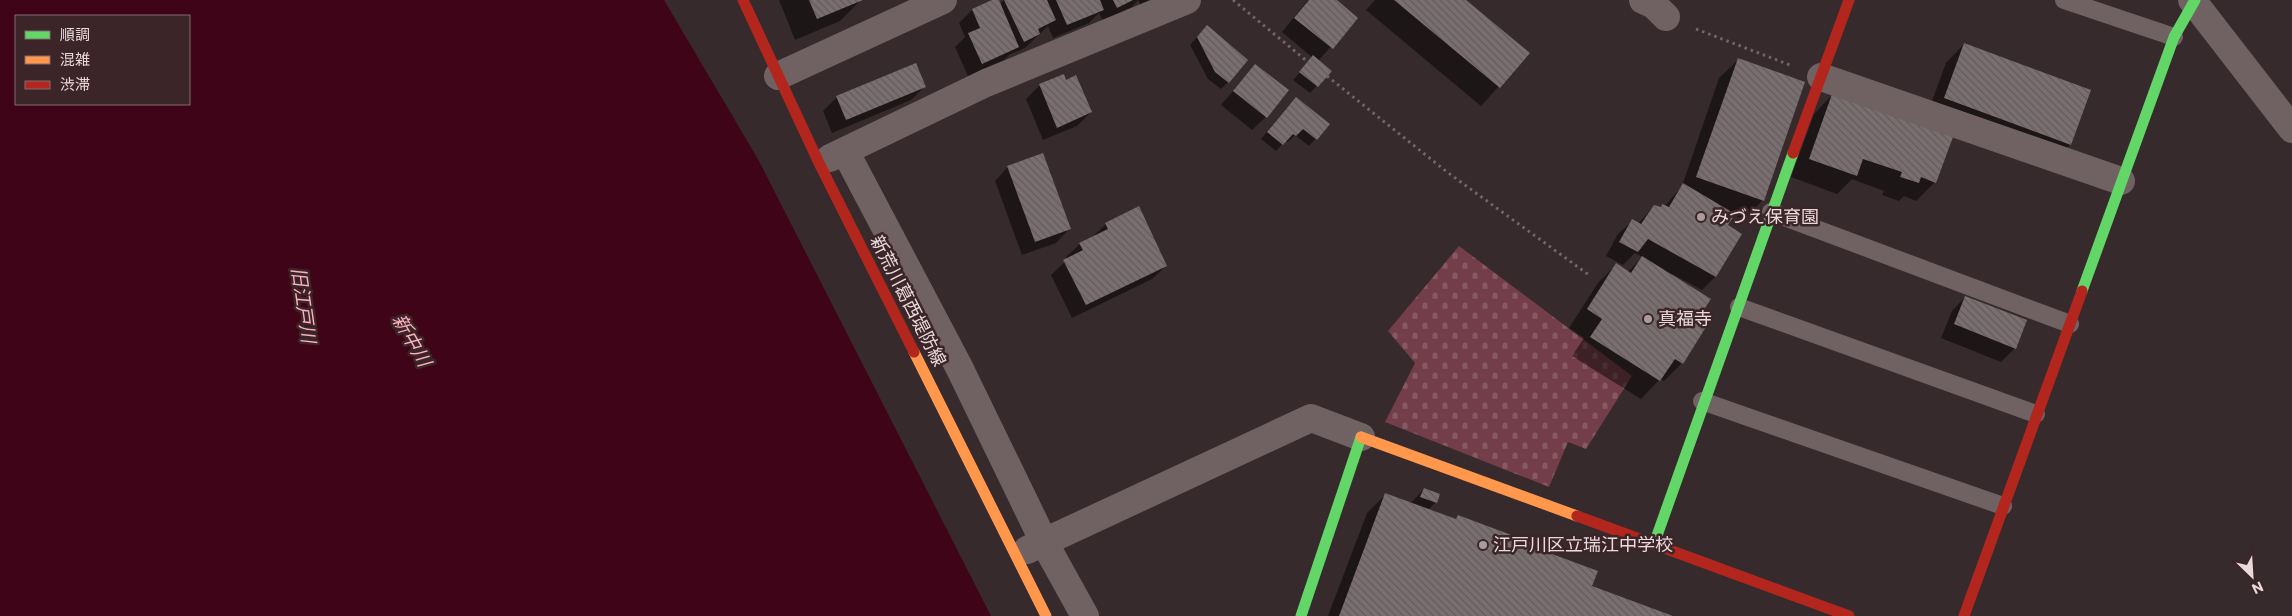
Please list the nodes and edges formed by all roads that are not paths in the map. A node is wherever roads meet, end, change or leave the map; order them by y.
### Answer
1 (742, 0) edge
2 (944, 0) edge
3 (1187, 0) edge
4 (1643, 0) edge
5 (1849, 0) edge
6 (2064, 0) edge
7 (2194, 1) edge
8 (1666, 17) road end
9 (2174, 37) junction
10 (778, 76) junction
11 (1821, 77) junction
12 (2292, 129) edge
13 (845, 151) junction
14 (819, 163) junction
15 (2121, 181) junction
16 (1771, 212) junction
17 (1739, 307) junction
18 (2070, 324) junction
19 (1702, 401) junction
20 (2036, 414) junction
21 (1361, 437) junction
22 (2003, 506) junction
23 (1044, 542) junction
24 (1654, 544) junction
25 (1016, 556) junction
26 (1046, 616) edge
27 (1085, 616) edge
28 (1301, 616) edge
29 (1849, 616) edge
30 (1964, 616) edge

1 - 10 street, 新荒川葛西堤防線
2 - 10 street
3 - 13 street
4 - 8 street
5 - 11 street
6 - 9 lane
7 - 9 street
7 - 12 street
9 - 15 street
10 - 14 street, 新荒川葛西堤防線
11 - 15 street
11 - 16 street
13 - 14 street
13 - 23 street
14 - 25 street, 新荒川葛西堤防線
15 - 18 street
16 - 17 street
16 - 18 lane
17 - 19 street
17 - 20 lane
18 - 20 street
19 - 22 lane
19 - 24 street
20 - 22 street
21 - 23 street
21 - 24 street
21 - 28 street
22 - 30 street
23 - 25 street
23 - 27 street
24 - 29 street
25 - 26 street, 新荒川葛西堤防線

